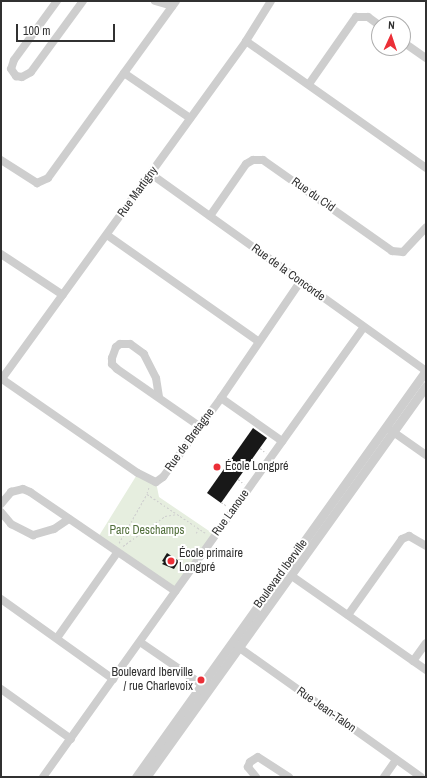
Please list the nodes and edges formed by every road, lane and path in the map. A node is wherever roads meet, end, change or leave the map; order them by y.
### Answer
1 (57, 1) edge
2 (83, 1) edge
3 (155, 1) edge
4 (271, 1) edge
5 (174, 3) edge
6 (371, 19) edge
7 (246, 41) junction
8 (411, 48) edge
9 (426, 58) edge
10 (124, 73) junction
11 (309, 84) junction
12 (190, 118) junction
13 (1, 160) edge
14 (426, 168) edge
15 (151, 174) junction
16 (210, 216) junction
17 (426, 227) edge
18 (107, 235) junction
19 (1, 254) edge
20 (300, 282) junction
21 (63, 295) junction
22 (363, 328) junction
23 (258, 342) junction
24 (426, 371) edge
25 (2, 380) edge
26 (426, 386) edge
27 (159, 397) junction
28 (220, 398) junction
29 (199, 426) junction
30 (390, 429) junction
31 (282, 441) junction
32 (426, 455) edge
33 (150, 481) junction
34 (147, 494) junction
35 (1, 504) edge
36 (1, 512) edge
37 (177, 514) junction
38 (69, 520) junction
39 (122, 529) dead end
40 (200, 529) junction
41 (196, 533) dead end
42 (124, 534) junction
43 (213, 538) junction
44 (118, 544) dead end
45 (426, 546) edge
46 (119, 550) junction
47 (287, 572) junction
48 (175, 591) junction
49 (1, 599) edge
50 (348, 615) junction
51 (57, 638) junction
52 (140, 642) junction
53 (426, 643) edge
54 (236, 645) junction
55 (413, 661) junction
56 (426, 670) edge
57 (113, 679) junction
58 (205, 687) junction
59 (1, 689) edge
60 (71, 739) junction
61 (396, 760) junction
62 (43, 777) edge
63 (136, 777) edge
64 (146, 777) edge
65 (256, 777) edge
66 (289, 777) edge
67 (384, 777) edge
68 (421, 777) edge

1 - 2 street
3 - 5 street
4 - 7 street, Rue Martigny
5 - 10 street
6 - 11 street
7 - 11 street
7 - 12 street, Rue Martigny
8 - 9 street
10 - 12 street
10 - 13 street
11 - 14 street
12 - 15 street, Rue Martigny
15 - 16 street, Rue de la Concorde
15 - 18 street, Rue Martigny
16 - 17 street, Rue du Cid
16 - 20 street, Rue de la Concorde
18 - 21 street, Rue Martigny
18 - 23 street
19 - 21 street
20 - 22 street, Rue de la Concorde
20 - 23 street, Rue de Bretagne
21 - 25 street, Rue Martigny
22 - 24 street, Rue de la Concorde
22 - 31 street, Rue Lanoue
23 - 28 street, Rue de Bretagne
24 - 30 street, Boulevard Iberville
25 - 33 street
26 - 30 street, Boulevard Iberville
27 - 27 street
27 - 29 street
28 - 29 street, Rue de Bretagne
28 - 31 street
29 - 33 street, Rue de Bretagne
30 - 32 street
30 - 47 street, Boulevard Iberville
31 - 43 street, Rue Lanoue
33 - 34 path
34 - 37 path
34 - 42 path
35 - 38 street
36 - 38 street
37 - 40 path
37 - 46 path
38 - 46 street
39 - 42 path
40 - 41 path
40 - 43 path
42 - 44 path
43 - 48 street, Rue Lanoue
45 - 50 street
46 - 48 street
46 - 51 street
47 - 50 street
47 - 54 street, Boulevard Iberville
48 - 52 street, Rue Lanoue
49 - 51 street
50 - 55 street
51 - 57 street
52 - 57 street, Rue Lanoue
52 - 58 street
53 - 55 street
54 - 58 street, Boulevard Iberville
54 - 61 street, Rue Jean-Talon
55 - 56 street
57 - 60 street, Rue Lanoue
58 - 63 street, Boulevard Iberville
58 - 64 street, Boulevard Iberville
59 - 60 street
60 - 62 street, Rue Lanoue
61 - 67 street
61 - 68 street, Rue Jean-Talon
65 - 66 street

